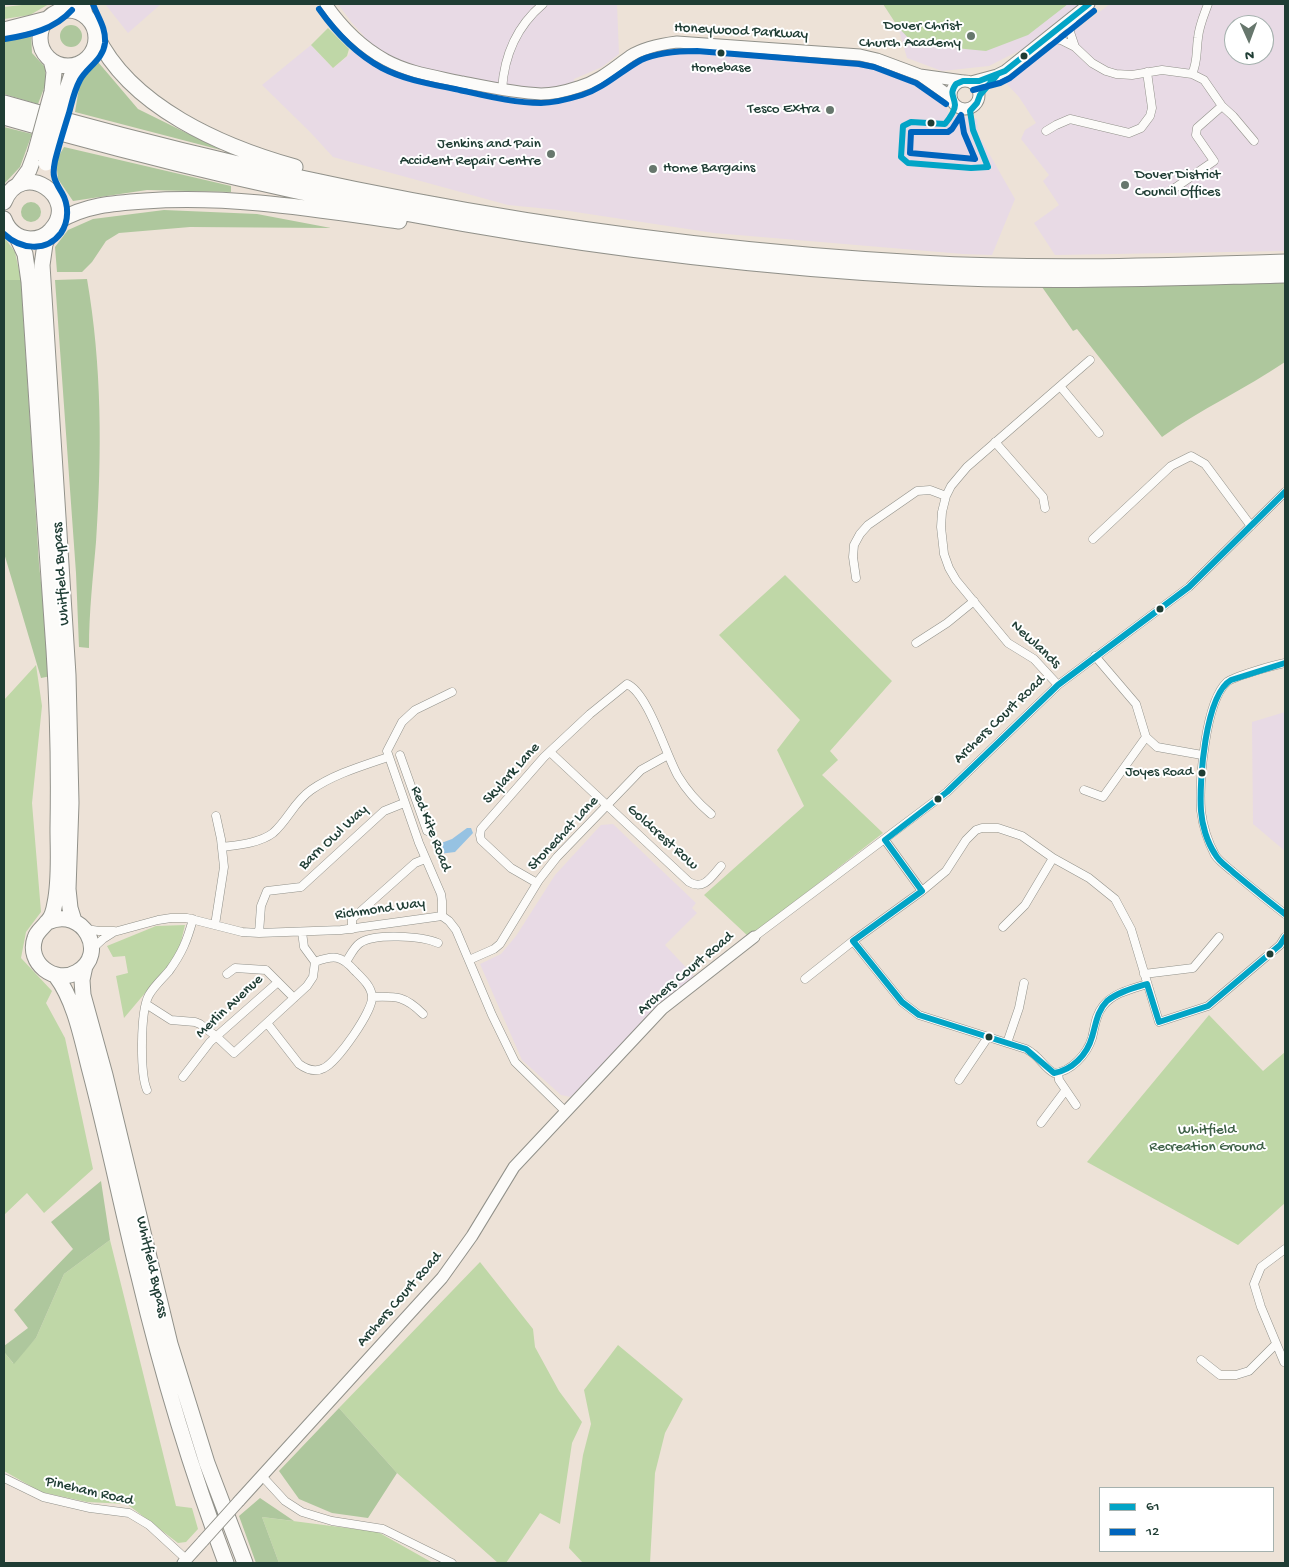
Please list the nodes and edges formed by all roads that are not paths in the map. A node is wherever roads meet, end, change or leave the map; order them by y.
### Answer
1 (326, 4) edge
2 (543, 4) edge
3 (1089, 4) edge
4 (1208, 4) edge
5 (63, 7) edge
6 (86, 10) edge
7 (1073, 17) junction
8 (47, 19) junction
9 (4, 30) edge
10 (96, 35) junction
11 (1046, 38) junction
12 (1075, 47) junction
13 (51, 60) junction
14 (80, 63) junction
15 (1147, 72) junction
16 (1192, 74) junction
17 (920, 75) junction
18 (997, 75) junction
19 (967, 81) junction
20 (502, 90) junction
21 (58, 93) junction
22 (980, 95) junction
23 (951, 97) junction
24 (4, 103) edge
25 (1222, 106) junction
26 (4, 117) edge
27 (1046, 130) dead end
28 (1254, 141) dead end
29 (40, 158) junction
30 (18, 185) junction
31 (48, 188) junction
32 (1169, 192) dead end
33 (4, 202) edge
34 (424, 202) junction
35 (4, 219) edge
36 (54, 226) junction
37 (512, 232) junction
38 (16, 234) junction
39 (1285, 262) edge
40 (1285, 275) edge
41 (1090, 360) dead end
42 (1060, 386) junction
43 (1099, 433) dead end
44 (996, 442) junction
45 (1285, 492) edge
46 (946, 496) junction
47 (1045, 508) dead end
48 (1251, 526) junction
49 (1093, 539) dead end
50 (856, 578) dead end
51 (974, 601) junction
52 (916, 643) dead end
53 (1095, 656) junction
54 (1285, 663) edge
55 (1058, 686) junction
56 (452, 692) dead end
57 (1146, 736) junction
58 (550, 752) junction
59 (388, 754) junction
60 (1202, 754) junction
61 (400, 755) dead end
62 (668, 755) junction
63 (406, 773) junction
64 (395, 777) junction
65 (1084, 790) dead end
66 (404, 802) junction
67 (607, 807) junction
68 (711, 814) dead end
69 (216, 816) dead end
70 (423, 819) junction
71 (411, 823) junction
72 (427, 831) dead end
73 (885, 840) junction
74 (222, 847) junction
75 (1053, 858) junction
76 (425, 859) junction
77 (721, 866) dead end
78 (537, 883) junction
79 (922, 891) junction
80 (1285, 914) edge
81 (442, 916) junction
82 (193, 919) junction
83 (48, 922) junction
84 (79, 924) junction
85 (215, 925) junction
86 (1003, 927) dead end
87 (352, 929) junction
88 (120, 930) junction
89 (302, 932) junction
90 (259, 933) junction
91 (754, 937) joint
92 (1219, 937) dead end
93 (1285, 937) edge
94 (853, 941) junction
95 (438, 943) dead end
96 (92, 950) junction
97 (469, 960) junction
98 (315, 962) junction
99 (346, 962) junction
100 (85, 966) junction
101 (228, 974) dead end
102 (1144, 974) junction
103 (56, 976) junction
104 (805, 979) dead end
105 (278, 982) junction
106 (1024, 983) dead end
107 (1147, 984) junction
108 (372, 997) junction
109 (294, 998) junction
110 (146, 1004) junction
111 (424, 1014) dead end
112 (267, 1023) junction
113 (217, 1036) junction
114 (988, 1037) junction
115 (1007, 1043) junction
116 (1058, 1073) junction
117 (183, 1077) dead end
118 (959, 1080) dead end
119 (147, 1090) dead end
120 (1065, 1091) junction
121 (1076, 1105) dead end
122 (565, 1111) junction
123 (1040, 1123) dead end
124 (1285, 1249) edge
125 (1276, 1344) junction
126 (1201, 1360) dead end
127 (1284, 1362) dead end
128 (262, 1476) junction
129 (4, 1478) edge
130 (185, 1561) edge
131 (226, 1563) edge
132 (245, 1563) edge
133 (452, 1563) edge

1 - 20 street, Honeywood Parkway
2 - 20 street
3 - 7 street, Honeywood Parkway
4 - 16 street
5 - 6 highway
5 - 8 highway
6 - 10 highway
7 - 11 street, Honeywood Parkway
7 - 12 street
8 - 9 highway
8 - 13 highway
10 - 14 highway
10 - 34 highway
11 - 12 street
11 - 18 street, Honeywood Parkway
12 - 15 street
13 - 14 highway
13 - 21 highway
14 - 21 highway
15 - 16 street
15 - 27 street
16 - 25 street
17 - 19 street, Honeywood Parkway
17 - 20 street, Honeywood Parkway
17 - 23 street, Honeywood Parkway
18 - 19 street, Honeywood Parkway
18 - 22 street, Honeywood Parkway
19 - 22 street
19 - 23 street
21 - 29 highway, bridge
22 - 23 street
24 - 34 highway
25 - 28 street
25 - 32 street
26 - 37 highway
29 - 30 highway
29 - 31 highway
30 - 31 highway
30 - 33 highway
31 - 36 highway
34 - 39 highway
35 - 38 highway, Whitfield Bypass
36 - 37 highway
36 - 38 highway
36 - 84 highway, Whitfield Bypass
37 - 40 highway
38 - 83 highway, Whitfield Bypass
41 - 42 street, Newlands
42 - 43 street
42 - 44 street, Newlands
44 - 46 street, Newlands
44 - 47 street
45 - 48 street, Archers Court Road
46 - 50 street
46 - 51 street, Newlands
48 - 49 street
48 - 53 street, Archers Court Road
51 - 52 street
51 - 55 street, Newlands
53 - 55 street, Archers Court Road
53 - 57 street
54 - 60 street
55 - 73 street, Archers Court Road
56 - 59 street
57 - 60 street
57 - 65 street
58 - 62 street, Skylark Lane
58 - 67 street
58 - 78 street, Skylark Lane
59 - 64 street, Red Kite Road
59 - 74 street
60 - 80 street
61 - 63 street
62 - 67 street, Stonechat Lane
62 - 68 street
63 - 64 street
63 - 70 street
64 - 66 street, Red Kite Road
66 - 71 street, Red Kite Road
66 - 90 street, Barn Owl Way
67 - 77 street, Goldcrest Row
67 - 78 street, Stonechat Lane
69 - 74 street
70 - 71 street
70 - 72 street
71 - 76 street, Red Kite Road
73 - 79 street
73 - 91 street, Archers Court Road
74 - 85 street
75 - 79 street
75 - 86 street
75 - 102 street
76 - 81 street, Red Kite Road
76 - 87 street
78 - 97 street, Stonechat Lane
79 - 94 street
81 - 87 street, Richmond Way
81 - 97 street, Richmond Way
82 - 85 street, Richmond Way
82 - 88 street, Richmond Way
82 - 110 street
83 - 84 highway
83 - 103 highway
84 - 88 street, Richmond Way
84 - 96 highway
85 - 90 street, Richmond Way
87 - 89 street, Richmond Way
88 - 96 street, Richmond Way
89 - 90 street, Richmond Way
89 - 98 street
91 - 122 street, Archers Court Road
92 - 102 street
93 - 107 street
94 - 104 street
94 - 114 street
95 - 99 street
96 - 100 highway
97 - 122 street, Richmond Way
98 - 99 street
98 - 109 street
99 - 108 street
100 - 103 highway
100 - 132 highway, Whitfield Bypass
101 - 105 street, Merlin Avenue
102 - 107 street
103 - 131 highway, Whitfield Bypass
105 - 109 street, Merlin Avenue
105 - 113 street, Merlin Avenue
106 - 115 street
107 - 116 street
108 - 111 street
108 - 112 street
109 - 112 street
110 - 113 street
110 - 119 street
112 - 113 street
113 - 117 street, Merlin Avenue
114 - 115 street
114 - 118 street
115 - 116 street
116 - 120 street
120 - 121 street
120 - 123 street
122 - 128 street, Archers Court Road
124 - 125 street
125 - 126 street
125 - 127 street
128 - 130 street, Archers Court Road, bridge
128 - 133 street
129 - 130 street, Pineham Road

